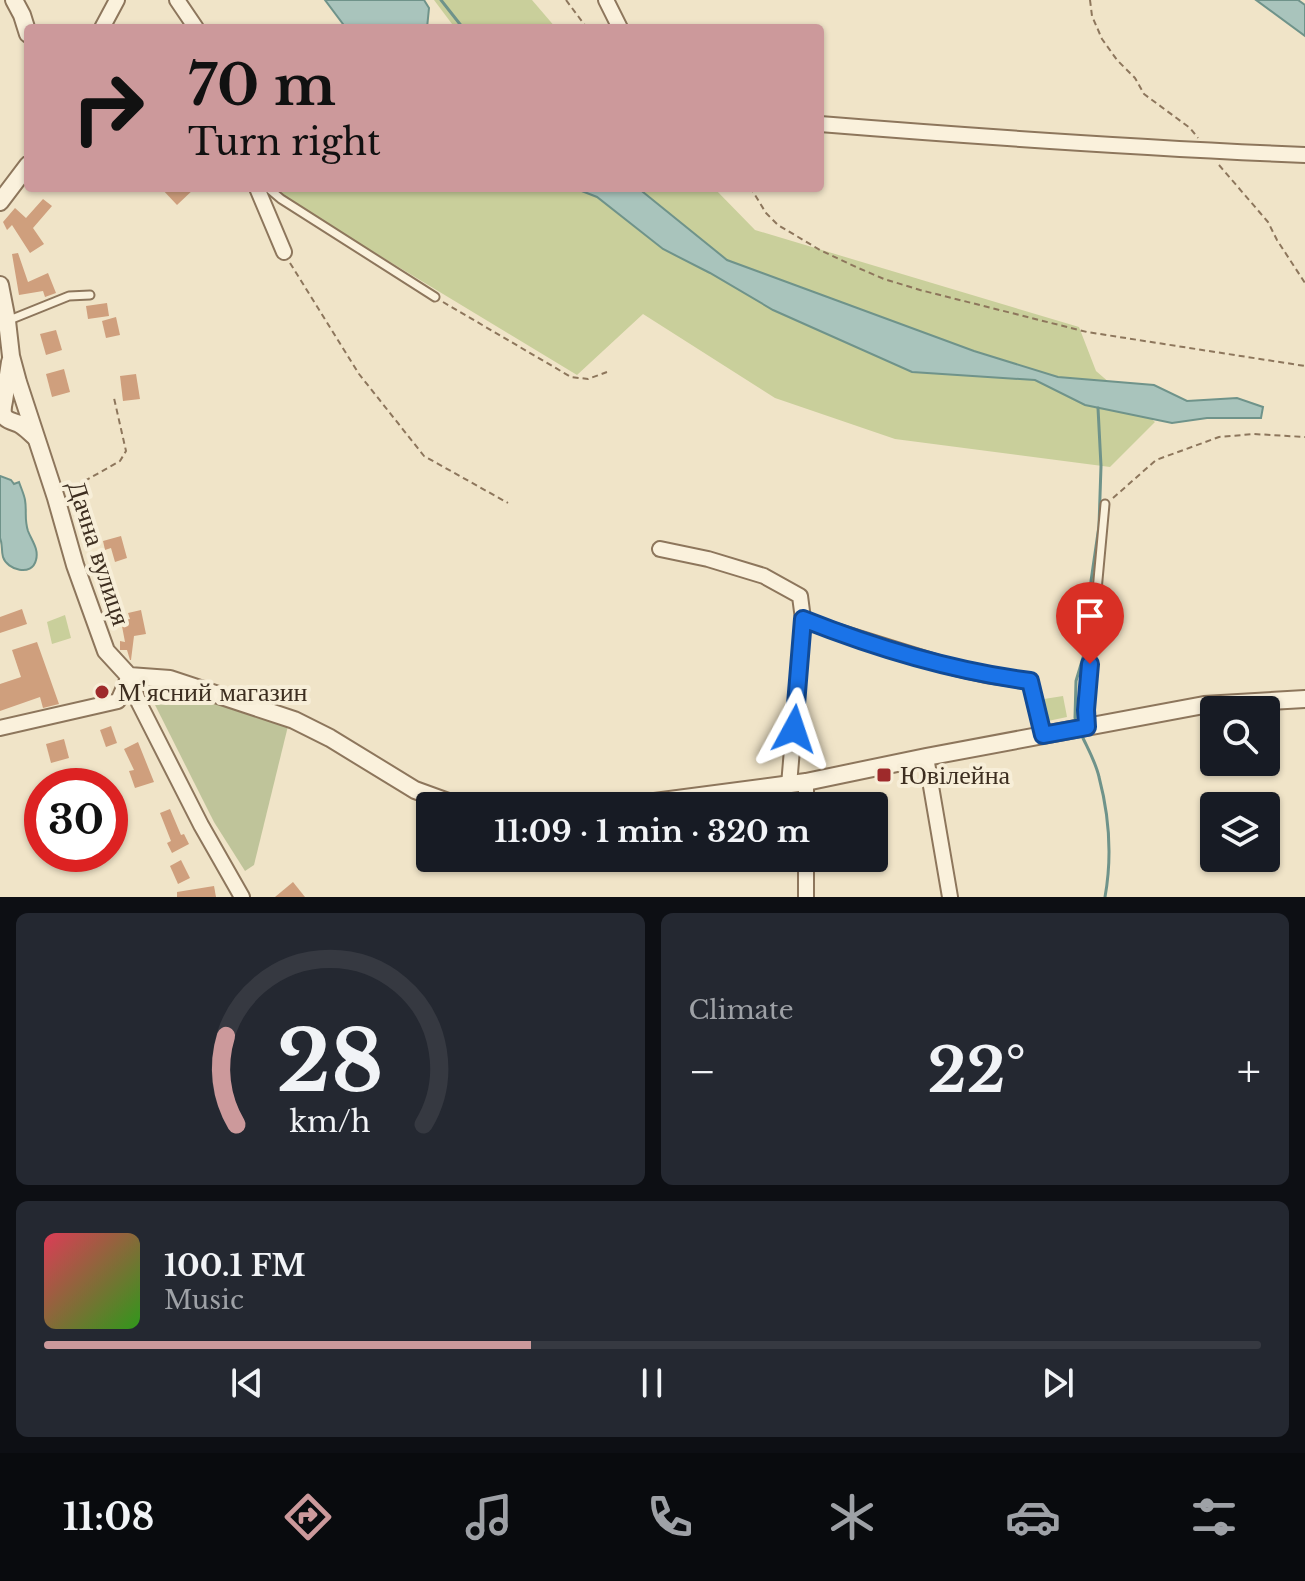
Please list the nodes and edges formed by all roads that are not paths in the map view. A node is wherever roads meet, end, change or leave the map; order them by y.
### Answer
1 (14, 0) edge
2 (117, 0) edge
3 (177, 0) edge
4 (606, 0) edge
5 (25, 24) edge
6 (104, 24) edge
7 (193, 24) edge
8 (618, 24) edge
9 (824, 124) edge
10 (1305, 155) edge
11 (24, 170) edge
12 (259, 192) edge
13 (273, 192) edge
14 (0, 202) edge
15 (284, 252) road end
16 (0, 285) edge
17 (90, 295) dead end
18 (435, 297) road end
19 (7, 321) junction
20 (11, 356) junction
21 (1, 407) edge
22 (16, 417) edge
23 (1105, 504) road end
24 (660, 549) dead end
25 (803, 619) junction
26 (129, 676) junction
27 (1305, 699) edge
28 (1087, 727) junction
29 (0, 728) edge
30 (1043, 735) junction
31 (926, 757) junction
32 (798, 784) junction
33 (420, 792) edge
34 (735, 792) edge
35 (801, 792) edge
36 (806, 872) edge
37 (242, 897) edge
38 (806, 897) edge
39 (950, 897) edge

1 - 5 street
2 - 6 street
3 - 7 street
4 - 8 street
9 - 10 street
11 - 14 street
12 - 15 street
13 - 18 lane
16 - 19 street
17 - 19 lane
19 - 20 street
20 - 21 street
20 - 22 street
21 - 22 street
21 - 22 street
22 - 26 street, Дачна вулиця
23 - 28 lane
24 - 25 street
25 - 30 street
25 - 32 street
26 - 29 street
26 - 33 street
26 - 37 street
27 - 28 street
28 - 30 street
30 - 31 street
31 - 32 street
31 - 39 street
32 - 34 street
32 - 35 street
36 - 38 street

